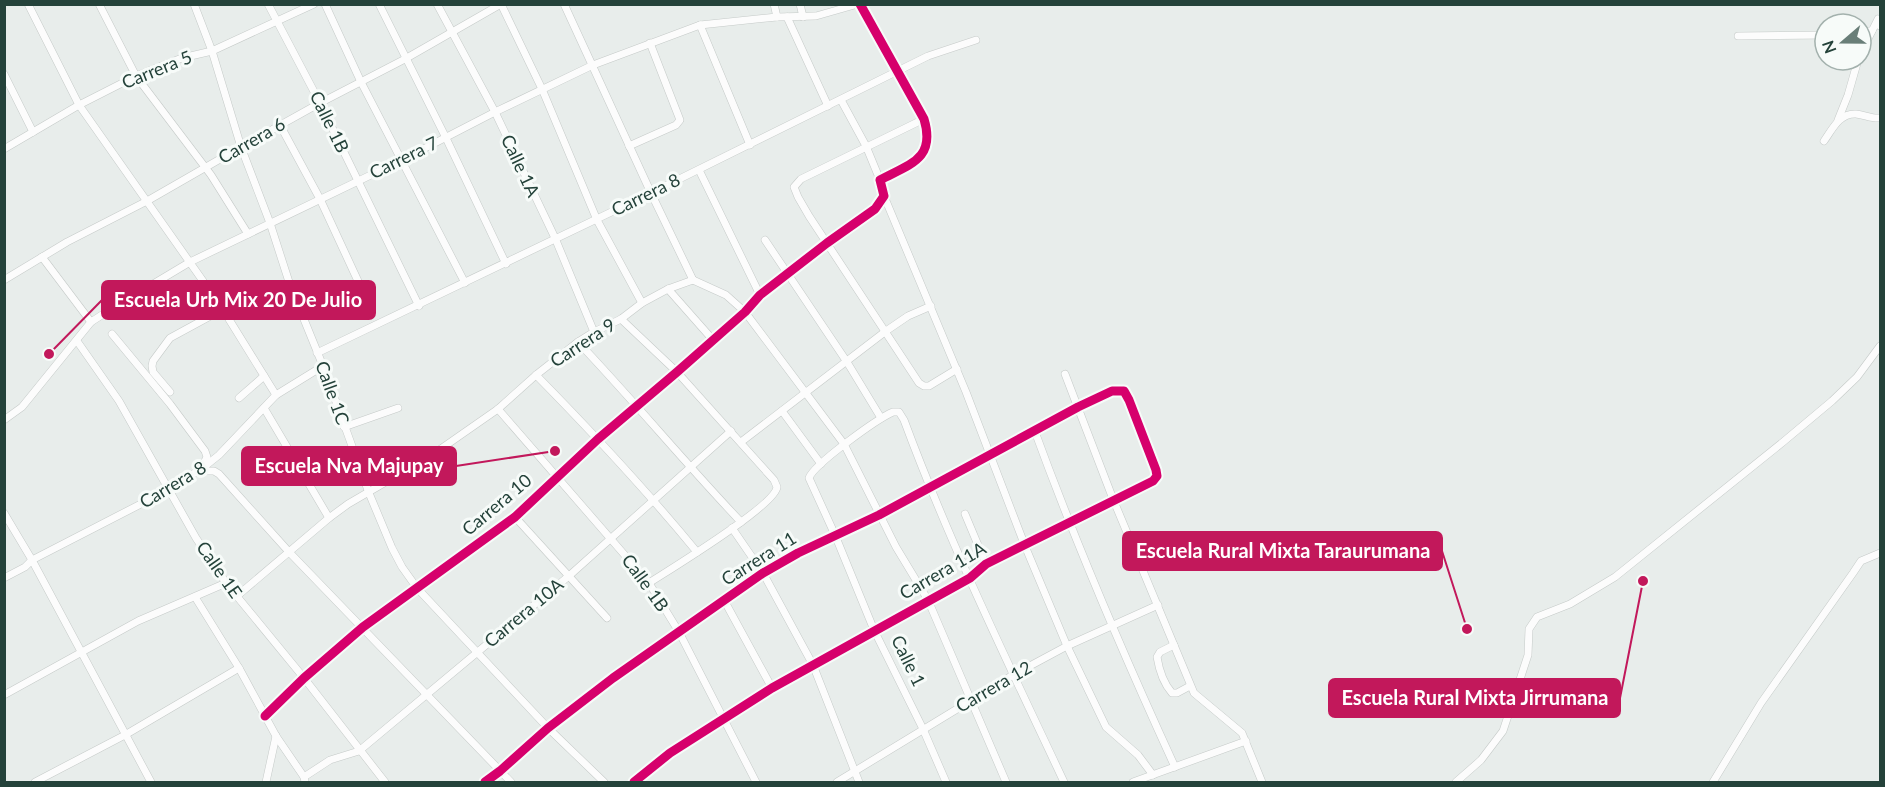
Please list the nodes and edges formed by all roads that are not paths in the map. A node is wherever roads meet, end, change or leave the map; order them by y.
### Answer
1 (28, 4) edge
2 (99, 4) edge
3 (194, 4) edge
4 (268, 4) edge
5 (315, 4) edge
6 (325, 4) edge
7 (379, 4) edge
8 (437, 4) edge
9 (501, 4) edge
10 (564, 4) edge
11 (774, 4) edge
12 (800, 4) edge
13 (859, 4) edge
14 (777, 17) junction
15 (787, 17) junction
16 (804, 17) junction
17 (277, 23) junction
18 (700, 25) junction
19 (1881, 26) edge
20 (1873, 29) edge
21 (451, 32) junction
22 (1813, 34) edge
23 (1738, 36) dead end
24 (976, 40) dead end
25 (650, 43) junction
26 (212, 51) junction
27 (405, 59) junction
28 (593, 65) junction
29 (899, 72) junction
30 (1855, 72) edge
31 (4, 74) edge
32 (136, 76) junction
33 (361, 82) junction
34 (542, 89) junction
35 (841, 99) junction
36 (320, 103) junction
37 (79, 105) junction
38 (828, 106) junction
39 (495, 112) junction
40 (1881, 118) edge
41 (924, 119) junction
42 (1838, 120) junction
43 (280, 124) junction
44 (33, 132) junction
45 (446, 138) junction
46 (1824, 141) dead end
47 (750, 145) junction
48 (629, 146) junction
49 (866, 146) junction
50 (241, 147) junction
51 (4, 149) edge
52 (402, 160) junction
53 (206, 168) junction
54 (699, 170) junction
55 (880, 180) junction
56 (357, 181) junction
57 (651, 194) junction
58 (884, 196) junction
59 (320, 200) junction
60 (147, 201) junction
61 (597, 220) junction
62 (270, 223) junction
63 (248, 234) junction
64 (555, 238) junction
65 (765, 240) dead end
66 (827, 243) junction
67 (42, 257) junction
68 (190, 262) junction
69 (506, 264) junction
70 (786, 274) junction
71 (4, 280) edge
72 (693, 280) junction
73 (465, 283) junction
74 (260, 289) dead end
75 (668, 289) junction
76 (364, 294) dead end
77 (760, 295) junction
78 (642, 303) junction
79 (419, 306) junction
80 (931, 306) junction
81 (222, 308) junction
82 (745, 312) junction
83 (621, 319) junction
84 (94, 320) junction
85 (886, 331) junction
86 (594, 332) junction
87 (112, 334) dead end
88 (713, 340) junction
89 (77, 341) junction
90 (578, 342) junction
91 (1881, 346) edge
92 (317, 353) junction
93 (847, 362) junction
94 (323, 366) junction
95 (957, 369) junction
96 (677, 372) junction
97 (1065, 374) dead end
98 (536, 375) junction
99 (264, 376) junction
100 (170, 392) dead end
101 (806, 393) junction
102 (276, 395) junction
103 (239, 398) dead end
104 (637, 405) junction
105 (1078, 407) junction
106 (264, 408) junction
107 (398, 408) dead end
108 (498, 409) junction
109 (782, 411) junction
110 (881, 418) junction
111 (4, 420) edge
112 (344, 427) junction
113 (1034, 429) junction
114 (731, 431) junction
115 (598, 439) junction
116 (741, 442) junction
117 (844, 444) junction
118 (990, 455) junction
119 (821, 464) junction
120 (206, 466) junction
121 (690, 469) junction
122 (557, 476) junction
123 (930, 488) junction
124 (168, 490) junction
125 (369, 493) junction
126 (1113, 499) junction
127 (654, 501) junction
128 (4, 513) edge
129 (879, 514) junction
130 (965, 514) dead end
131 (515, 517) junction
132 (329, 518) junction
133 (741, 522) junction
134 (1068, 523) junction
135 (732, 528) junction
136 (835, 535) junction
137 (611, 538) junction
138 (1025, 546) junction
139 (697, 552) junction
140 (290, 553) junction
141 (1881, 553) edge
142 (32, 560) junction
143 (986, 564) junction
144 (763, 573) junction
145 (570, 575) junction
146 (4, 578) edge
147 (970, 578) junction
148 (226, 583) junction
149 (649, 583) junction
150 (417, 588) junction
151 (237, 596) junction
152 (195, 597) junction
153 (724, 600) junction
154 (928, 600) junction
155 (1158, 605) junction
156 (607, 618) dead end
157 (1112, 625) junction
158 (363, 627) junction
159 (874, 630) junction
160 (679, 632) junction
161 (1174, 645) junction
162 (1067, 646) junction
163 (478, 652) junction
164 (81, 653) junction
165 (813, 665) junction
166 (239, 668) junction
167 (1013, 675) junction
168 (304, 678) junction
169 (1190, 686) junction
170 (772, 687) junction
171 (4, 695) edge
172 (427, 696) junction
173 (969, 700) junction
174 (265, 716) junction
175 (724, 718) junction
176 (549, 728) junction
177 (923, 729) junction
178 (125, 735) junction
179 (276, 736) junction
180 (1246, 741) junction
181 (359, 751) junction
182 (1175, 767) junction
183 (500, 771) junction
184 (855, 772) junction
185 (1153, 775) junction
186 (305, 780) edge
187 (1461, 781) edge
188 (36, 783) edge
189 (151, 783) edge
190 (266, 783) edge
191 (385, 783) edge
192 (485, 783) edge
193 (511, 783) edge
194 (604, 783) edge
195 (634, 783) edge
196 (756, 783) edge
197 (837, 783) edge
198 (859, 783) edge
199 (945, 783) edge
200 (1006, 783) edge
201 (1064, 783) edge
202 (1133, 783) edge
203 (1262, 783) edge
204 (1713, 783) edge

1 - 37 street
2 - 32 street
3 - 26 street, Calle 1C
4 - 17 street, Calle 1B
5 - 17 street, Carrera 5
6 - 33 street
7 - 27 street
8 - 21 street, Calle 1A
9 - 21 street, Carrera 6
9 - 34 street
10 - 28 street
11 - 14 street
12 - 16 street
13 - 16 street, Carrera 7
13 - 29 street
14 - 15 street, Carrera 7
14 - 18 street, Carrera 7
15 - 16 street, Carrera 7
15 - 38 street
17 - 26 street, Carrera 5
17 - 36 street, Calle 1B
18 - 25 street, Carrera 7
18 - 47 street
19 - 20 street
21 - 27 street, Carrera 6
21 - 39 street, Calle 1A
22 - 23 street
24 - 29 street, Carrera 8
25 - 28 street, Carrera 7
25 - 48 street
26 - 32 street, Carrera 5
26 - 50 street, Calle 1C
27 - 33 street, Carrera 6
27 - 45 street
28 - 34 street, Carrera 7
28 - 48 street
29 - 35 street, Carrera 8
29 - 41 street
30 - 42 street
31 - 44 street
32 - 37 street, Carrera 5
32 - 53 street
33 - 36 street, Carrera 6
33 - 52 street
34 - 39 street, Carrera 7
34 - 61 street
35 - 38 street, Carrera 8
35 - 49 street
36 - 43 street, Carrera 6
36 - 56 street, Calle 1B
37 - 44 street, Carrera 5
37 - 60 street
38 - 47 street, Carrera 8
39 - 45 street, Carrera 7
39 - 64 street, Calle 1A
40 - 42 street
41 - 49 street
41 - 55 street
42 - 46 street
43 - 50 street, Carrera 6
43 - 59 street
44 - 51 street, Carrera 5
45 - 52 street, Carrera 7
45 - 69 street
47 - 54 street, Carrera 8
48 - 57 street
49 - 55 street
49 - 66 street
50 - 53 street, Carrera 6
50 - 62 street, Calle 1C
52 - 56 street, Carrera 7
52 - 73 street
53 - 60 street, Carrera 6
53 - 63 street
54 - 57 street, Carrera 8
54 - 77 street
55 - 58 street
56 - 59 street, Carrera 7
56 - 79 street, Calle 1B
57 - 61 street, Carrera 8
57 - 72 street
58 - 66 street, Carrera 10
58 - 80 street
59 - 62 street, Carrera 7
59 - 76 street
60 - 67 street, Carrera 6
60 - 68 street
61 - 64 street, Carrera 8
61 - 78 street
62 - 63 street, Carrera 7
62 - 92 street, Calle 1C
63 - 68 street, Carrera 7
64 - 69 street, Carrera 8
64 - 86 street, Calle 1A
65 - 70 street
66 - 70 street, Carrera 10
66 - 85 street
67 - 71 street, Carrera 6
67 - 84 street
68 - 81 street
68 - 84 street, Carrera 7
69 - 73 street, Carrera 8
70 - 77 street, Carrera 10
70 - 93 street
72 - 75 street, Carrera 9
72 - 82 street
73 - 79 street, Carrera 8
74 - 81 street
75 - 78 street, Carrera 9
75 - 88 street
77 - 82 street, Carrera 10
78 - 83 street, Carrera 9
79 - 92 street, Carrera 8
80 - 85 street
80 - 95 street
81 - 99 street
81 - 100 street
82 - 88 street, Carrera 10
82 - 101 street
83 - 86 street, Carrera 9
83 - 96 street
84 - 89 street, Carrera 7
85 - 93 street
85 - 95 street
86 - 90 street, Carrera 9
87 - 120 street
88 - 96 street, Carrera 10
89 - 111 street, Carrera 7
89 - 124 street, Calle 1E
90 - 98 street, Carrera 9
90 - 104 street
91 - 187 street
92 - 94 street, Calle 1C
93 - 101 street
93 - 110 street
94 - 102 street, Carrera 8
94 - 112 street, Calle 1C
95 - 118 street
96 - 104 street, Carrera 10
96 - 114 street
97 - 105 street
98 - 108 street, Carrera 9
98 - 115 street
99 - 102 street
99 - 103 street
101 - 109 street
101 - 117 street
102 - 106 street, Carrera 8
104 - 115 street, Carrera 10
104 - 121 street
105 - 113 street, Carrera 11
105 - 126 street
105 - 126 street, Carrera 11A
106 - 120 street, Carrera 8
106 - 132 street
107 - 112 street
108 - 122 street, Calle 1B
108 - 125 street, Carrera 9
109 - 116 street
109 - 119 street
110 - 117 street
110 - 123 street
112 - 125 street, Calle 1C
113 - 118 street, Carrera 11
113 - 134 street
114 - 116 street
114 - 121 street, Carrera 10A
115 - 122 street, Carrera 10
115 - 127 street
116 - 133 street
117 - 119 street
117 - 129 street
118 - 123 street, Carrera 11
118 - 138 street
119 - 136 street, Calle 1
120 - 124 street, Carrera 8
120 - 140 street
121 - 127 street, Carrera 10A
121 - 133 street
122 - 131 street, Carrera 10
122 - 137 street, Calle 1B
123 - 129 street, Carrera 11
123 - 147 street
124 - 142 street, Carrera 8
124 - 148 street, Calle 1E
125 - 132 street, Carrera 9
125 - 150 street, Calle 1C
126 - 134 street, Carrera 11A
126 - 155 street
127 - 137 street, Carrera 10A
127 - 139 street
128 - 142 street
129 - 136 street, Carrera 11
129 - 154 street
130 - 143 street
131 - 145 street
131 - 150 street, Carrera 10
132 - 140 street, Carrera 9
133 - 135 street
134 - 138 street, Carrera 11A
134 - 157 street
135 - 139 street
135 - 144 street
136 - 144 street, Carrera 11
136 - 159 street, Calle 1
137 - 145 street, Carrera 10A
137 - 149 street, Calle 1B
138 - 143 street, Carrera 11A
138 - 162 street
139 - 149 street
140 - 151 street, Carrera 9
140 - 158 street
141 - 204 street
142 - 146 street, Carrera 8
142 - 164 street
143 - 147 street, Carrera 11A
144 - 153 street, Carrera 11
144 - 165 street
145 - 156 street
145 - 163 street, Carrera 10A
147 - 154 street, Carrera 11A
147 - 167 street
148 - 151 street, Calle 1E
148 - 152 street
149 - 160 street, Calle 1B
150 - 158 street, Carrera 10
150 - 163 street, Calle 1C
151 - 168 street, Calle 1E
152 - 164 street
152 - 166 street
153 - 160 street, Carrera 11
153 - 170 street
154 - 159 street, Carrera 11A
154 - 173 street
155 - 157 street, Carrera 12
155 - 161 street
157 - 162 street, Carrera 12
157 - 182 street
158 - 168 street, Carrera 10
158 - 172 street
159 - 165 street, Carrera 11A
159 - 177 street, Calle 1
160 - 175 street, Calle 1B
160 - 176 street, Carrera 11
161 - 169 street
161 - 169 street
162 - 167 street, Carrera 12
162 - 185 street
163 - 172 street, Carrera 10A
163 - 176 street, Calle 1C
164 - 171 street
164 - 178 street
165 - 170 street, Carrera 11A
165 - 184 street
166 - 174 street
166 - 178 street
167 - 173 street, Carrera 12
167 - 201 street
168 - 174 street, Carrera 10
168 - 181 street, Calle 1E
169 - 180 street
170 - 175 street, Carrera 11A
172 - 181 street, Carrera 10A
172 - 183 street
173 - 177 street, Carrera 12
173 - 200 street
174 - 179 street
175 - 195 street, Carrera 11A
175 - 196 street, Calle 1B
176 - 183 street, Carrera 11
176 - 194 street, Calle 1C
177 - 184 street, Carrera 12
177 - 199 street, Calle 1
178 - 188 street
178 - 189 street
179 - 186 street
179 - 190 street
180 - 182 street
180 - 203 street
181 - 186 street, Carrera 10A
181 - 191 street, Calle 1E
182 - 185 street
183 - 192 street, Carrera 11
183 - 193 street
184 - 197 street, Carrera 12
184 - 198 street
185 - 202 street

